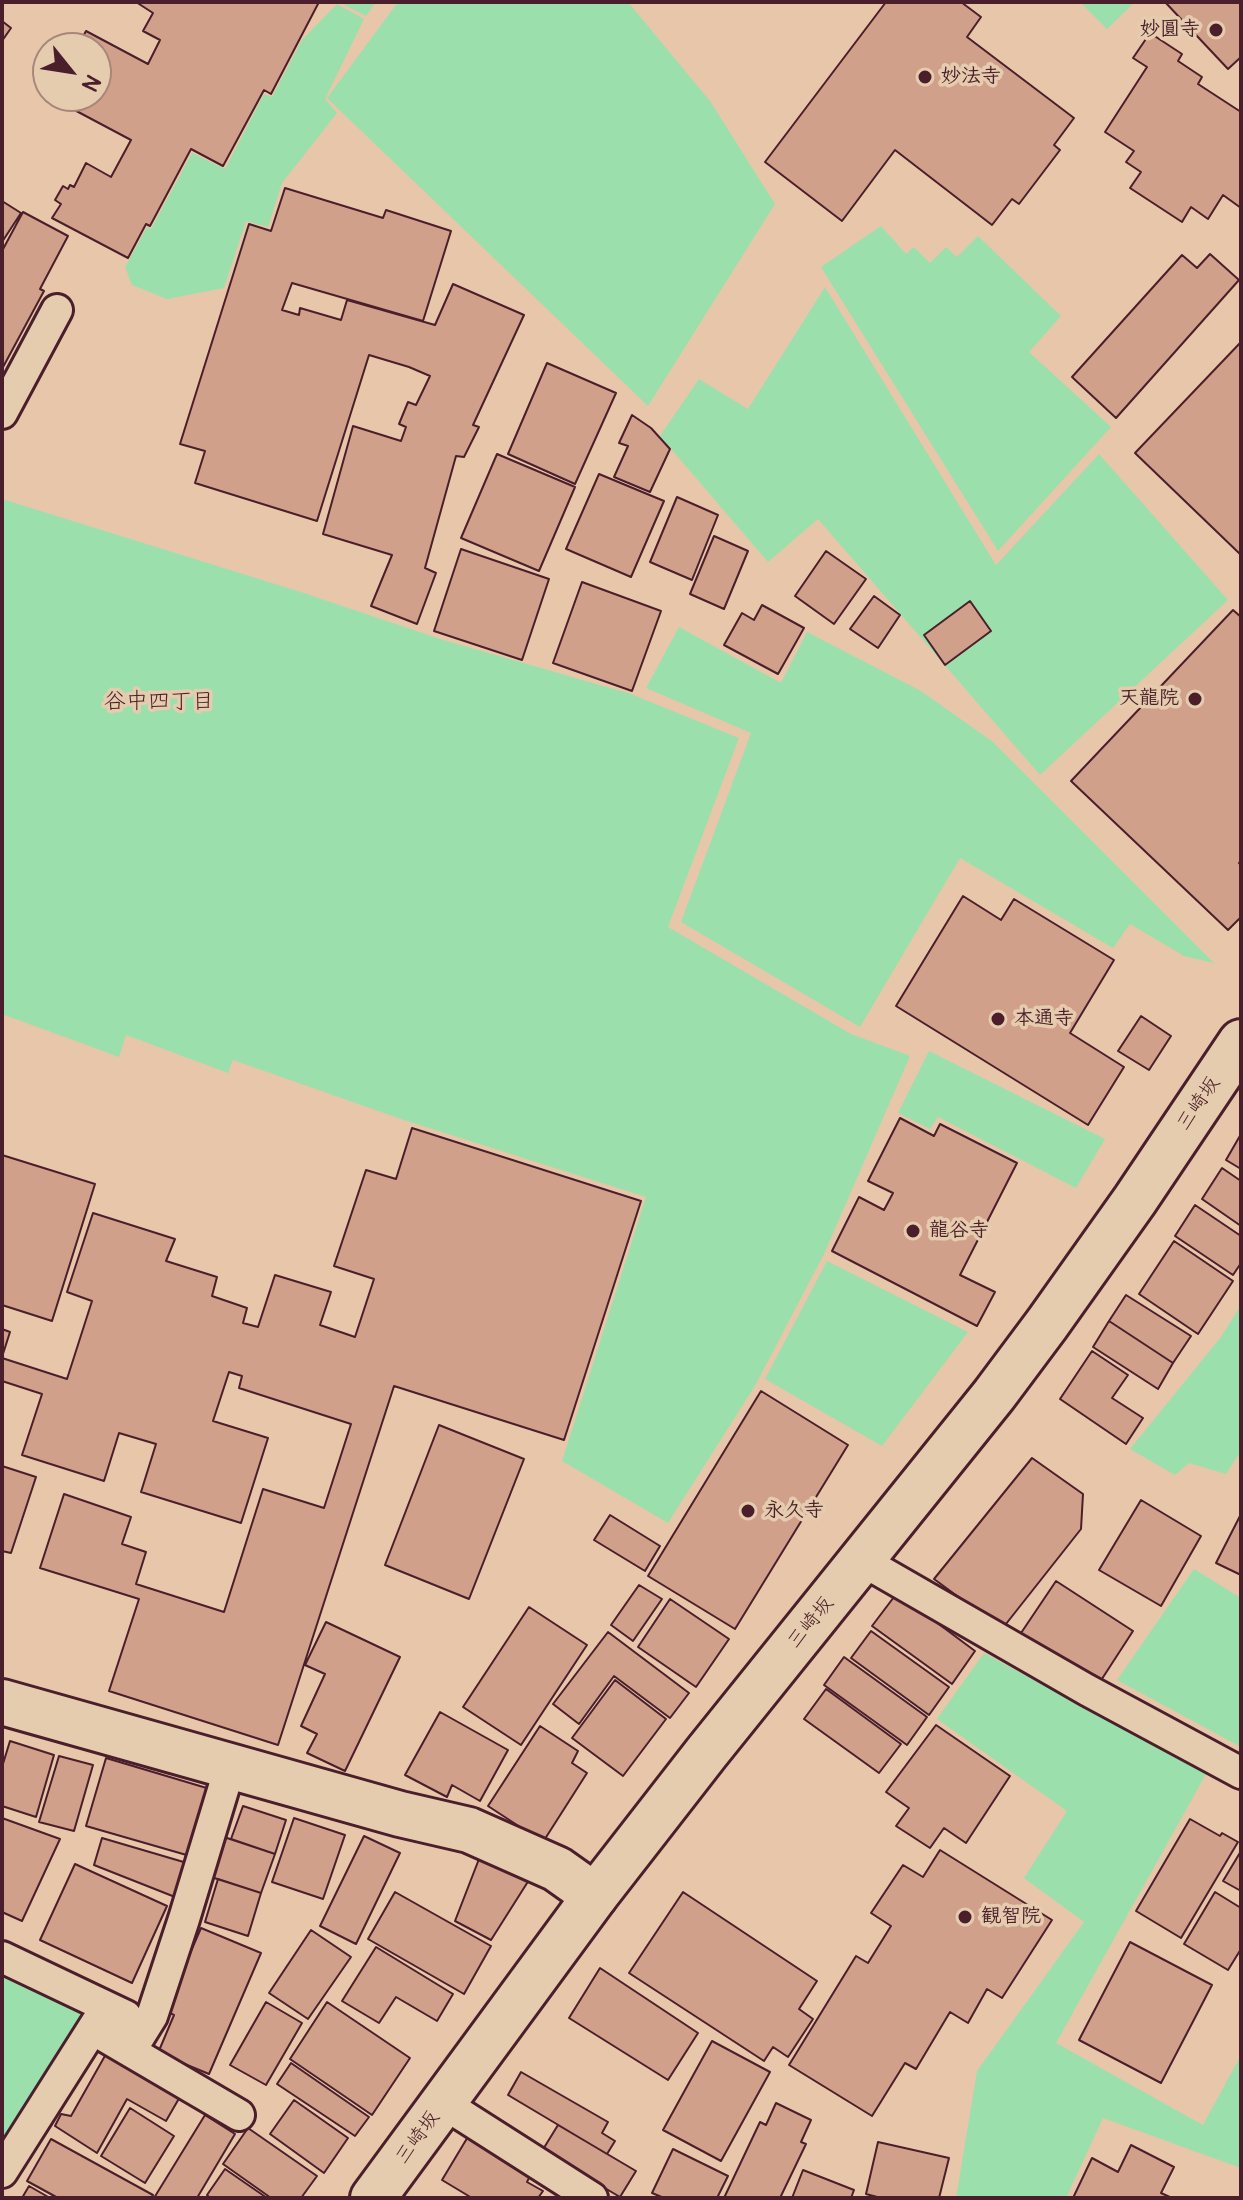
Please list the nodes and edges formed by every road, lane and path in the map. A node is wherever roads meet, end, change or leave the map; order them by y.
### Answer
1 (57, 310) dead end
2 (2, 413) edge
3 (1241, 1042) edge
4 (861, 1560) junction
5 (2, 1702) edge
6 (230, 1767) junction
7 (1241, 1773) edge
8 (595, 1896) junction
9 (2, 1957) edge
10 (146, 2026) junction
11 (92, 2028) junction
12 (443, 2103) junction
13 (239, 2115) dead end
14 (2, 2172) edge
15 (373, 2198) edge
16 (592, 2198) edge

1 - 2 lane
3 - 4 main road, 三崎坂
4 - 7 lane
4 - 8 main road, 三崎坂
5 - 6 main road
6 - 8 main road
6 - 10 lane
8 - 12 main road, 三崎坂
9 - 10 lane
10 - 11 lane
11 - 13 lane
11 - 14 lane
12 - 15 main road, 三崎坂
12 - 16 lane

